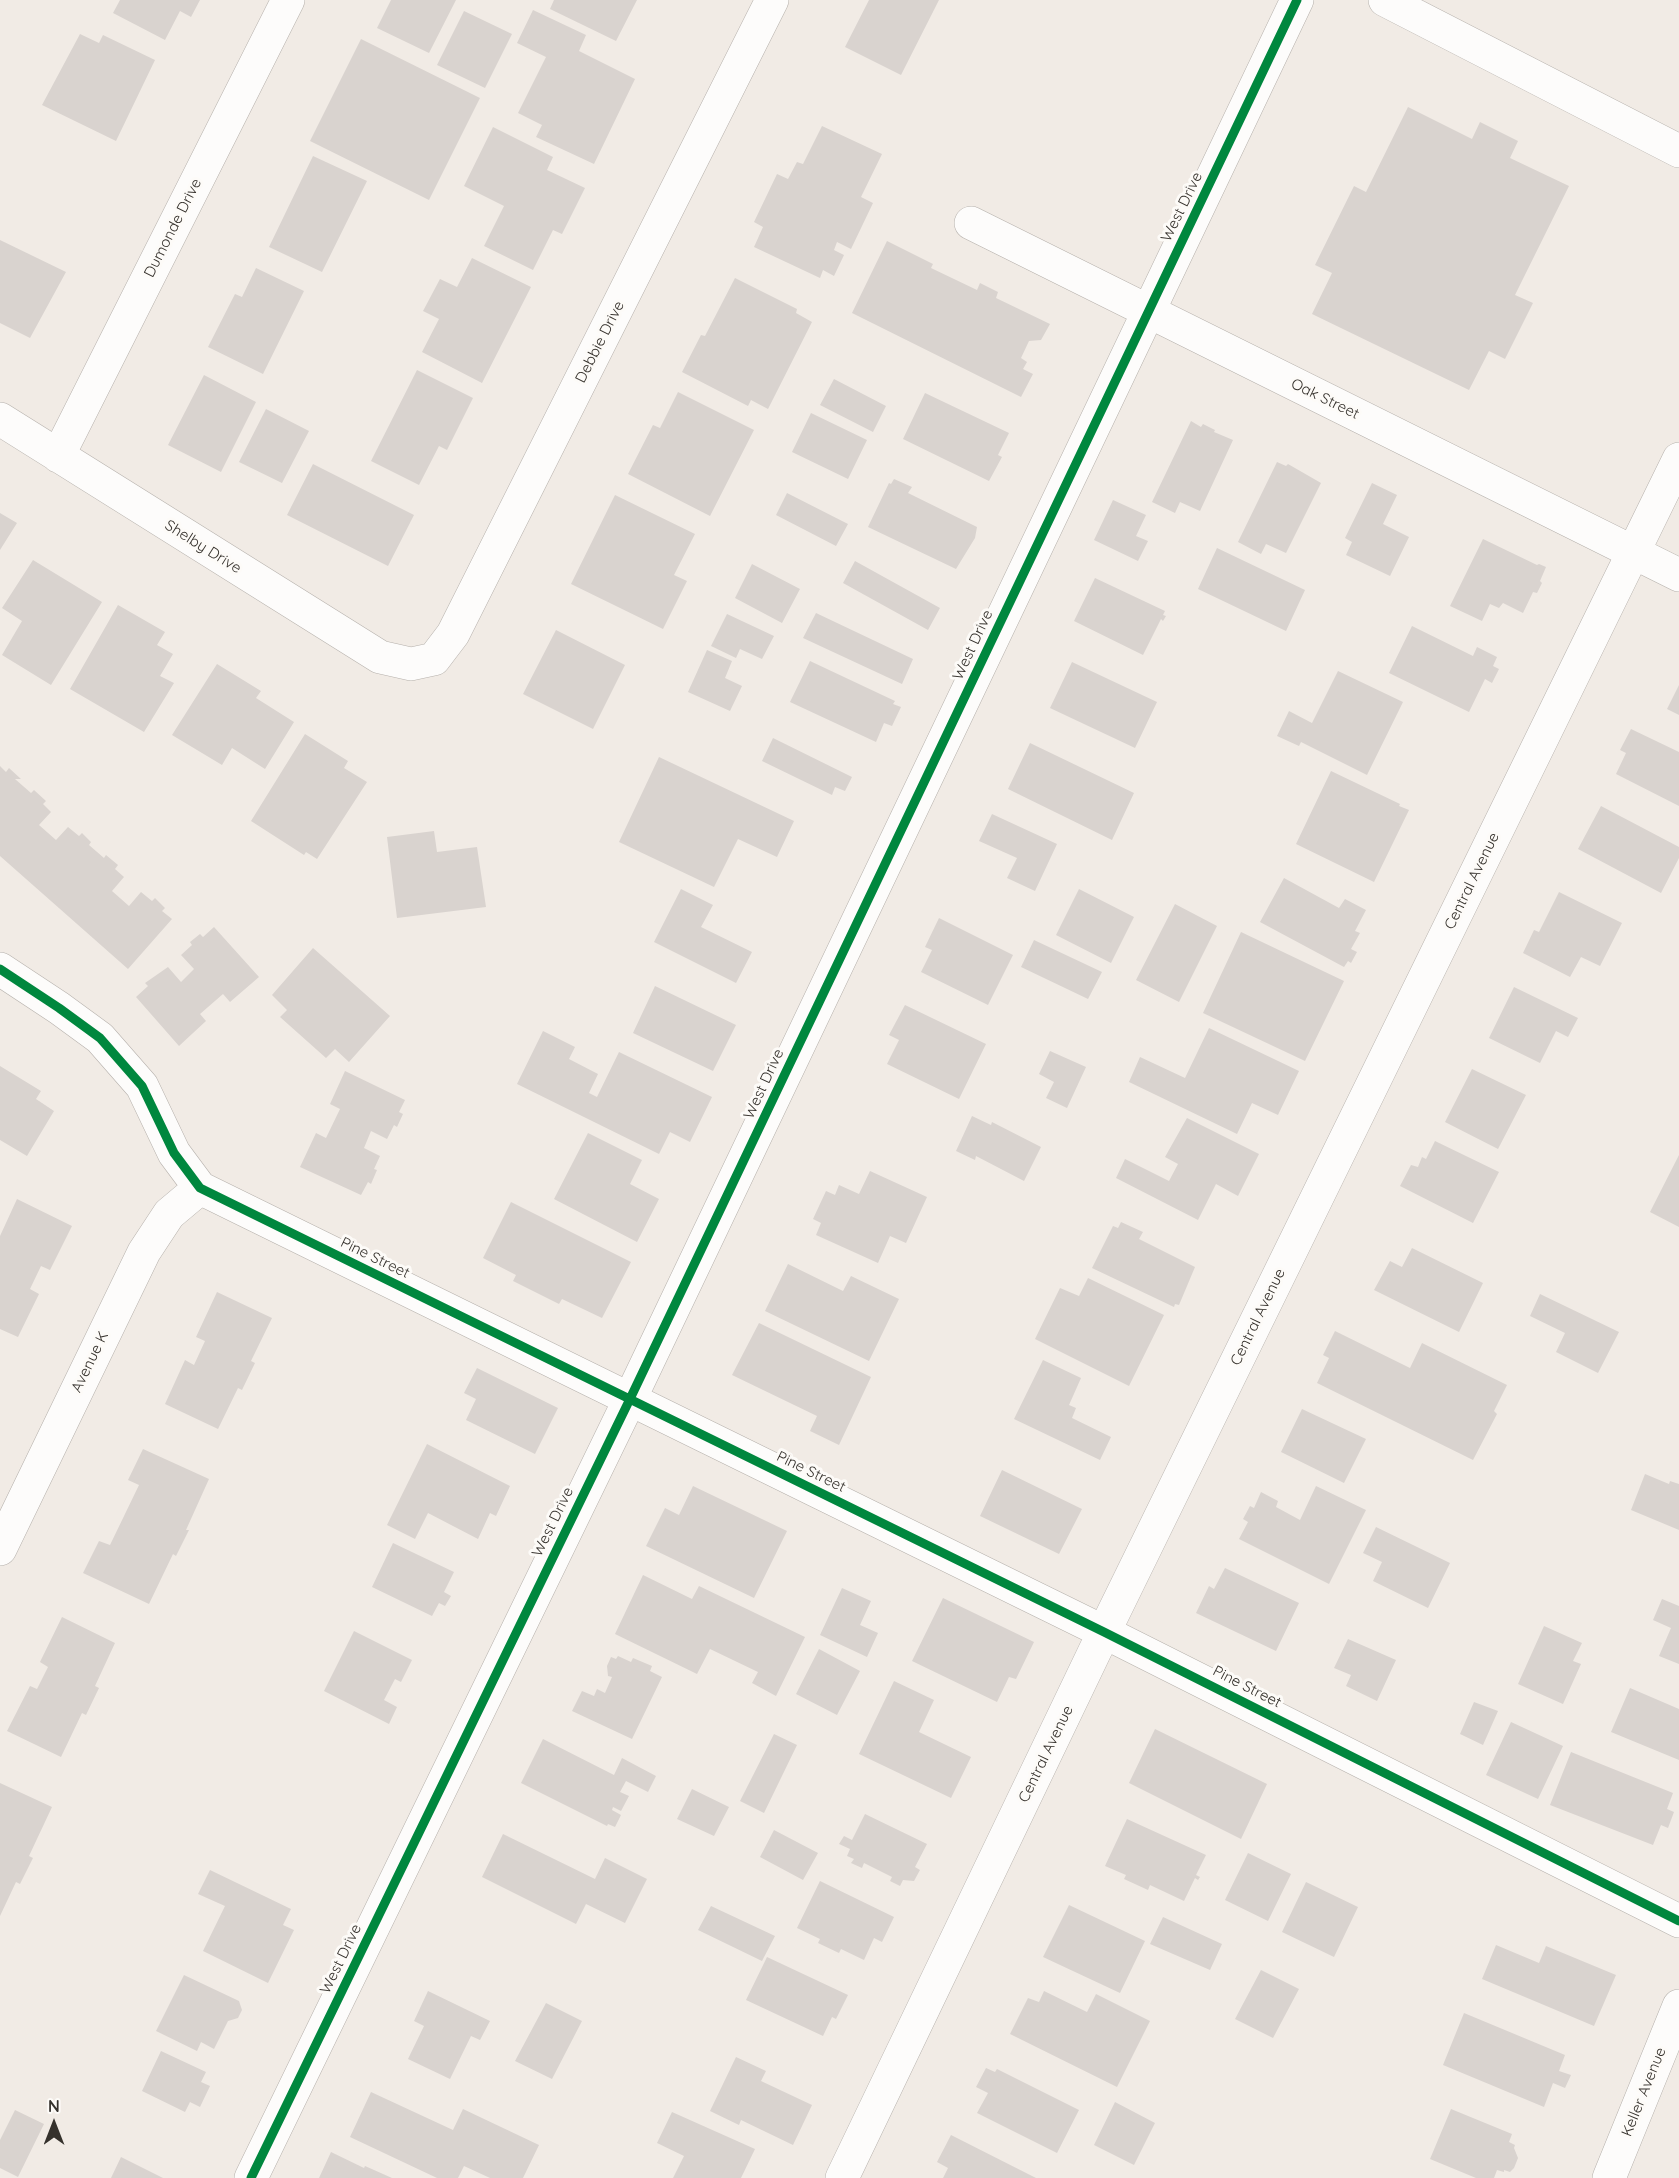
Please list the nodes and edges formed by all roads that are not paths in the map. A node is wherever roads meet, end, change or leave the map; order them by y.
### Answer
1 (288, 0) edge
2 (772, 0) edge
3 (1297, 0) edge
4 (1385, 0) edge
5 (1679, 151) edge
6 (971, 223) dead end
7 (1149, 311) junction
8 (0, 419) edge
9 (58, 456) junction
10 (1679, 459) edge
11 (1633, 552) junction
12 (1679, 575) edge
13 (411, 664) joint
14 (0, 969) edge
15 (200, 1188) junction
16 (629, 1401) junction
17 (12, 1493) edge
18 (0, 1549) edge
19 (1104, 1632) junction
20 (1679, 1922) edge
21 (1679, 2006) edge
22 (251, 2178) edge
23 (842, 2178) edge
24 (1609, 2178) edge

1 - 9 street, Dumonde Drive
2 - 13 street, Debbie Drive
3 - 7 street, West Drive
4 - 5 street
6 - 7 street, Oak Street
7 - 11 street, Oak Street
7 - 16 street, West Drive
8 - 9 street, Shelby Drive
9 - 13 street, Shelby Drive
10 - 11 street, Central Avenue
11 - 12 street, Oak Street
11 - 19 street, Central Avenue
14 - 15 street, Pine Street
15 - 16 street, Pine Street
15 - 17 street, Avenue K
16 - 19 street, Pine Street
16 - 22 street, West Drive
17 - 18 street, Avenue K
19 - 20 street, Pine Street
19 - 23 street, Central Avenue
21 - 24 street, Keller Avenue

